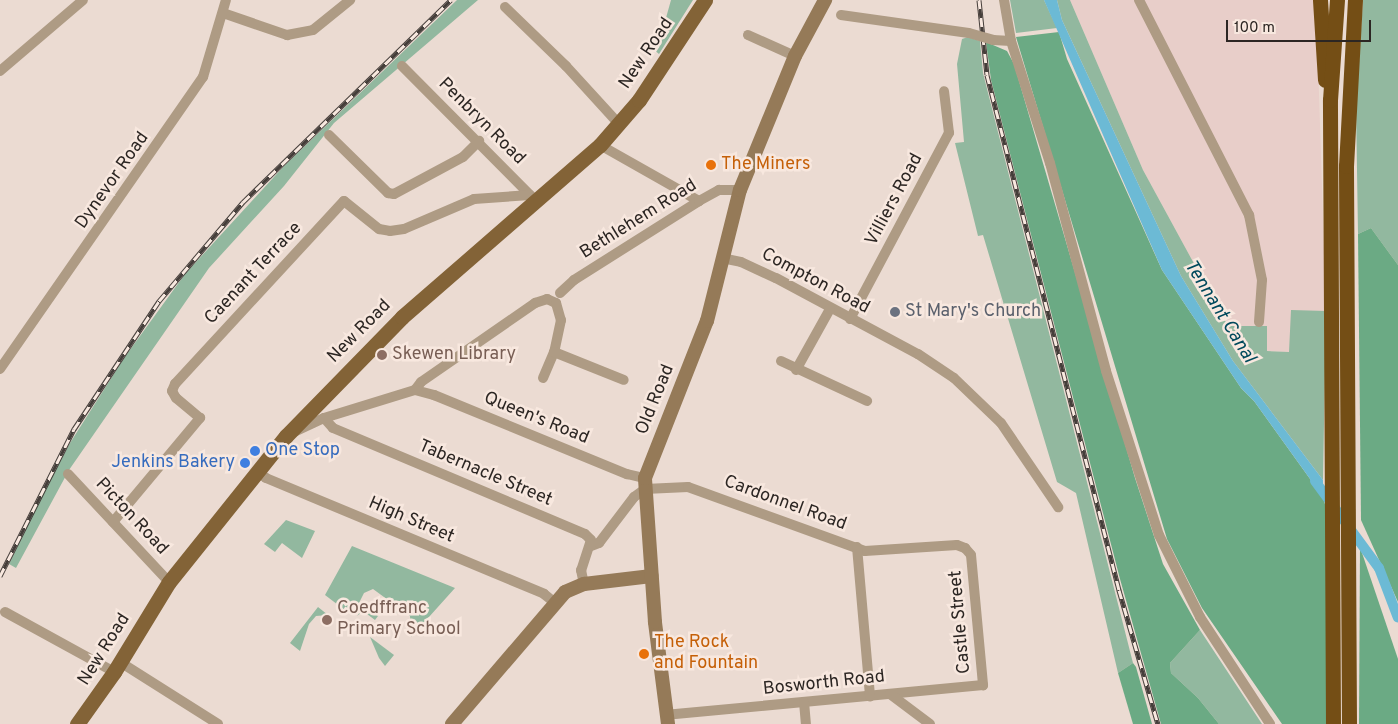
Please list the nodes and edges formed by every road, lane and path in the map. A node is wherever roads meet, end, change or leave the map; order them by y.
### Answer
1 (83, 0) edge
2 (226, 0) edge
3 (350, 0) edge
4 (705, 0) edge
5 (825, 0) edge
6 (1004, 0) edge
7 (1139, 0) edge
8 (1320, 0) edge
9 (1338, 0) edge
10 (1355, 0) edge
11 (505, 7) dead end
12 (223, 13) junction
13 (841, 15) dead end
14 (748, 35) dead end
15 (1011, 41) junction
16 (795, 56) junction
17 (402, 66) dead end
18 (0, 71) edge
19 (944, 91) dead end
20 (1330, 100) junction
21 (619, 124) junction
22 (329, 135) dead end
23 (479, 141) junction
24 (600, 145) junction
25 (740, 190) junction
26 (533, 198) junction
27 (699, 201) junction
28 (722, 258) junction
29 (560, 293) dead end
30 (830, 308) junction
31 (850, 319) junction
32 (1259, 322) dead end
33 (554, 352) junction
34 (781, 361) dead end
35 (0, 369) edge
36 (796, 370) junction
37 (543, 378) dead end
38 (624, 380) dead end
39 (415, 390) junction
40 (867, 401) dead end
41 (324, 418) junction
42 (286, 436) junction
43 (257, 471) junction
44 (68, 474) dead end
45 (645, 484) junction
46 (1058, 507) dead end
47 (113, 522) junction
48 (591, 546) junction
49 (857, 547) junction
50 (652, 576) junction
51 (169, 582) junction
52 (584, 584) junction
53 (554, 602) junction
54 (5, 612) dead end
55 (117, 667) junction
56 (983, 684) joint
57 (890, 694) junction
58 (870, 696) junction
59 (804, 702) junction
60 (668, 720) edge
61 (215, 723) edge
62 (77, 724) edge
63 (452, 724) edge
64 (806, 724) edge
65 (930, 724) edge
66 (1270, 724) edge
67 (1333, 724) edge
68 (1349, 724) edge

1 - 18 street
2 - 12 street, Dynevor Road
3 - 12 street
4 - 21 main road, New Road
5 - 16 main road, Old Road
6 - 15 street
7 - 32 street
8 - 20 highway
9 - 20 highway
10 - 68 highway
11 - 21 street
12 - 35 street, Dynevor Road
13 - 15 street, bridge
14 - 16 street
15 - 66 street
16 - 25 main road, Old Road
17 - 23 street, Penbryn Road
19 - 31 street, Villiers Road
20 - 67 highway
21 - 24 main road, New Road
22 - 23 street
23 - 26 street, Penbryn Road
24 - 26 main road, New Road
24 - 27 street
25 - 27 street, Bethlehem Road
25 - 28 main road, Old Road
26 - 42 main road, New Road
26 - 47 street, Caenant Terrace
27 - 29 street, Bethlehem Road
28 - 30 street, Compton Road
28 - 45 main road, Old Road
30 - 31 street, Compton Road
30 - 36 street
31 - 46 street, Compton Road
33 - 37 street
33 - 38 street
33 - 39 street
34 - 36 street
36 - 40 street
39 - 41 street
39 - 45 street, Queen's Road
41 - 42 street
41 - 48 street, Tabernacle Street
42 - 43 main road, New Road
43 - 51 main road, New Road
43 - 53 street, High Street
44 - 47 street, Picton Road
45 - 48 street
45 - 49 street, Cardonnel Road
45 - 50 main road, Old Road
47 - 51 street, Picton Road
48 - 52 street
49 - 56 street, Castle Street
49 - 58 street, Cardonnel Road
50 - 52 main road
50 - 60 main road, Old Road
51 - 55 main road, New Road
52 - 53 main road
53 - 63 main road
54 - 55 street
55 - 61 street
55 - 62 main road, New Road
56 - 57 street, Bosworth Road
57 - 58 street, Bosworth Road
57 - 65 street
58 - 59 street, Bosworth Road
59 - 60 street, Bosworth Road
59 - 64 street

